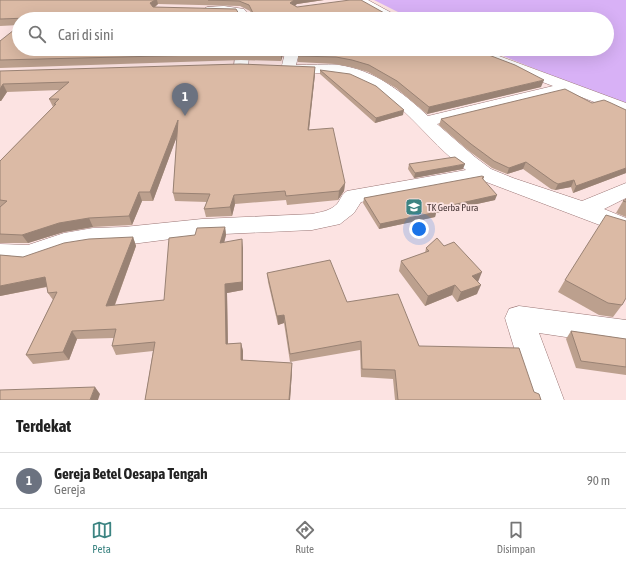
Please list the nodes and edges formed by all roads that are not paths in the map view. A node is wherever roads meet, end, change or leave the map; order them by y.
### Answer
1 (360, 0) edge
2 (347, 2) edge
3 (195, 10) edge
4 (242, 12) edge
5 (382, 12) edge
6 (248, 56) edge
7 (279, 56) edge
8 (487, 56) edge
9 (256, 67) junction
10 (570, 87) junction
11 (626, 109) edge
12 (424, 122) junction
13 (484, 173) junction
14 (626, 190) edge
15 (583, 210) junction
16 (626, 227) edge
17 (0, 253) edge
18 (626, 333) edge
19 (547, 400) edge

1 - 2 street
1 - 5 street
3 - 4 street
6 - 9 street
7 - 9 street
8 - 10 street
9 - 12 street
10 - 11 street
10 - 12 street
12 - 13 street
13 - 15 street
13 - 17 street
14 - 15 street
15 - 16 street
18 - 19 street

